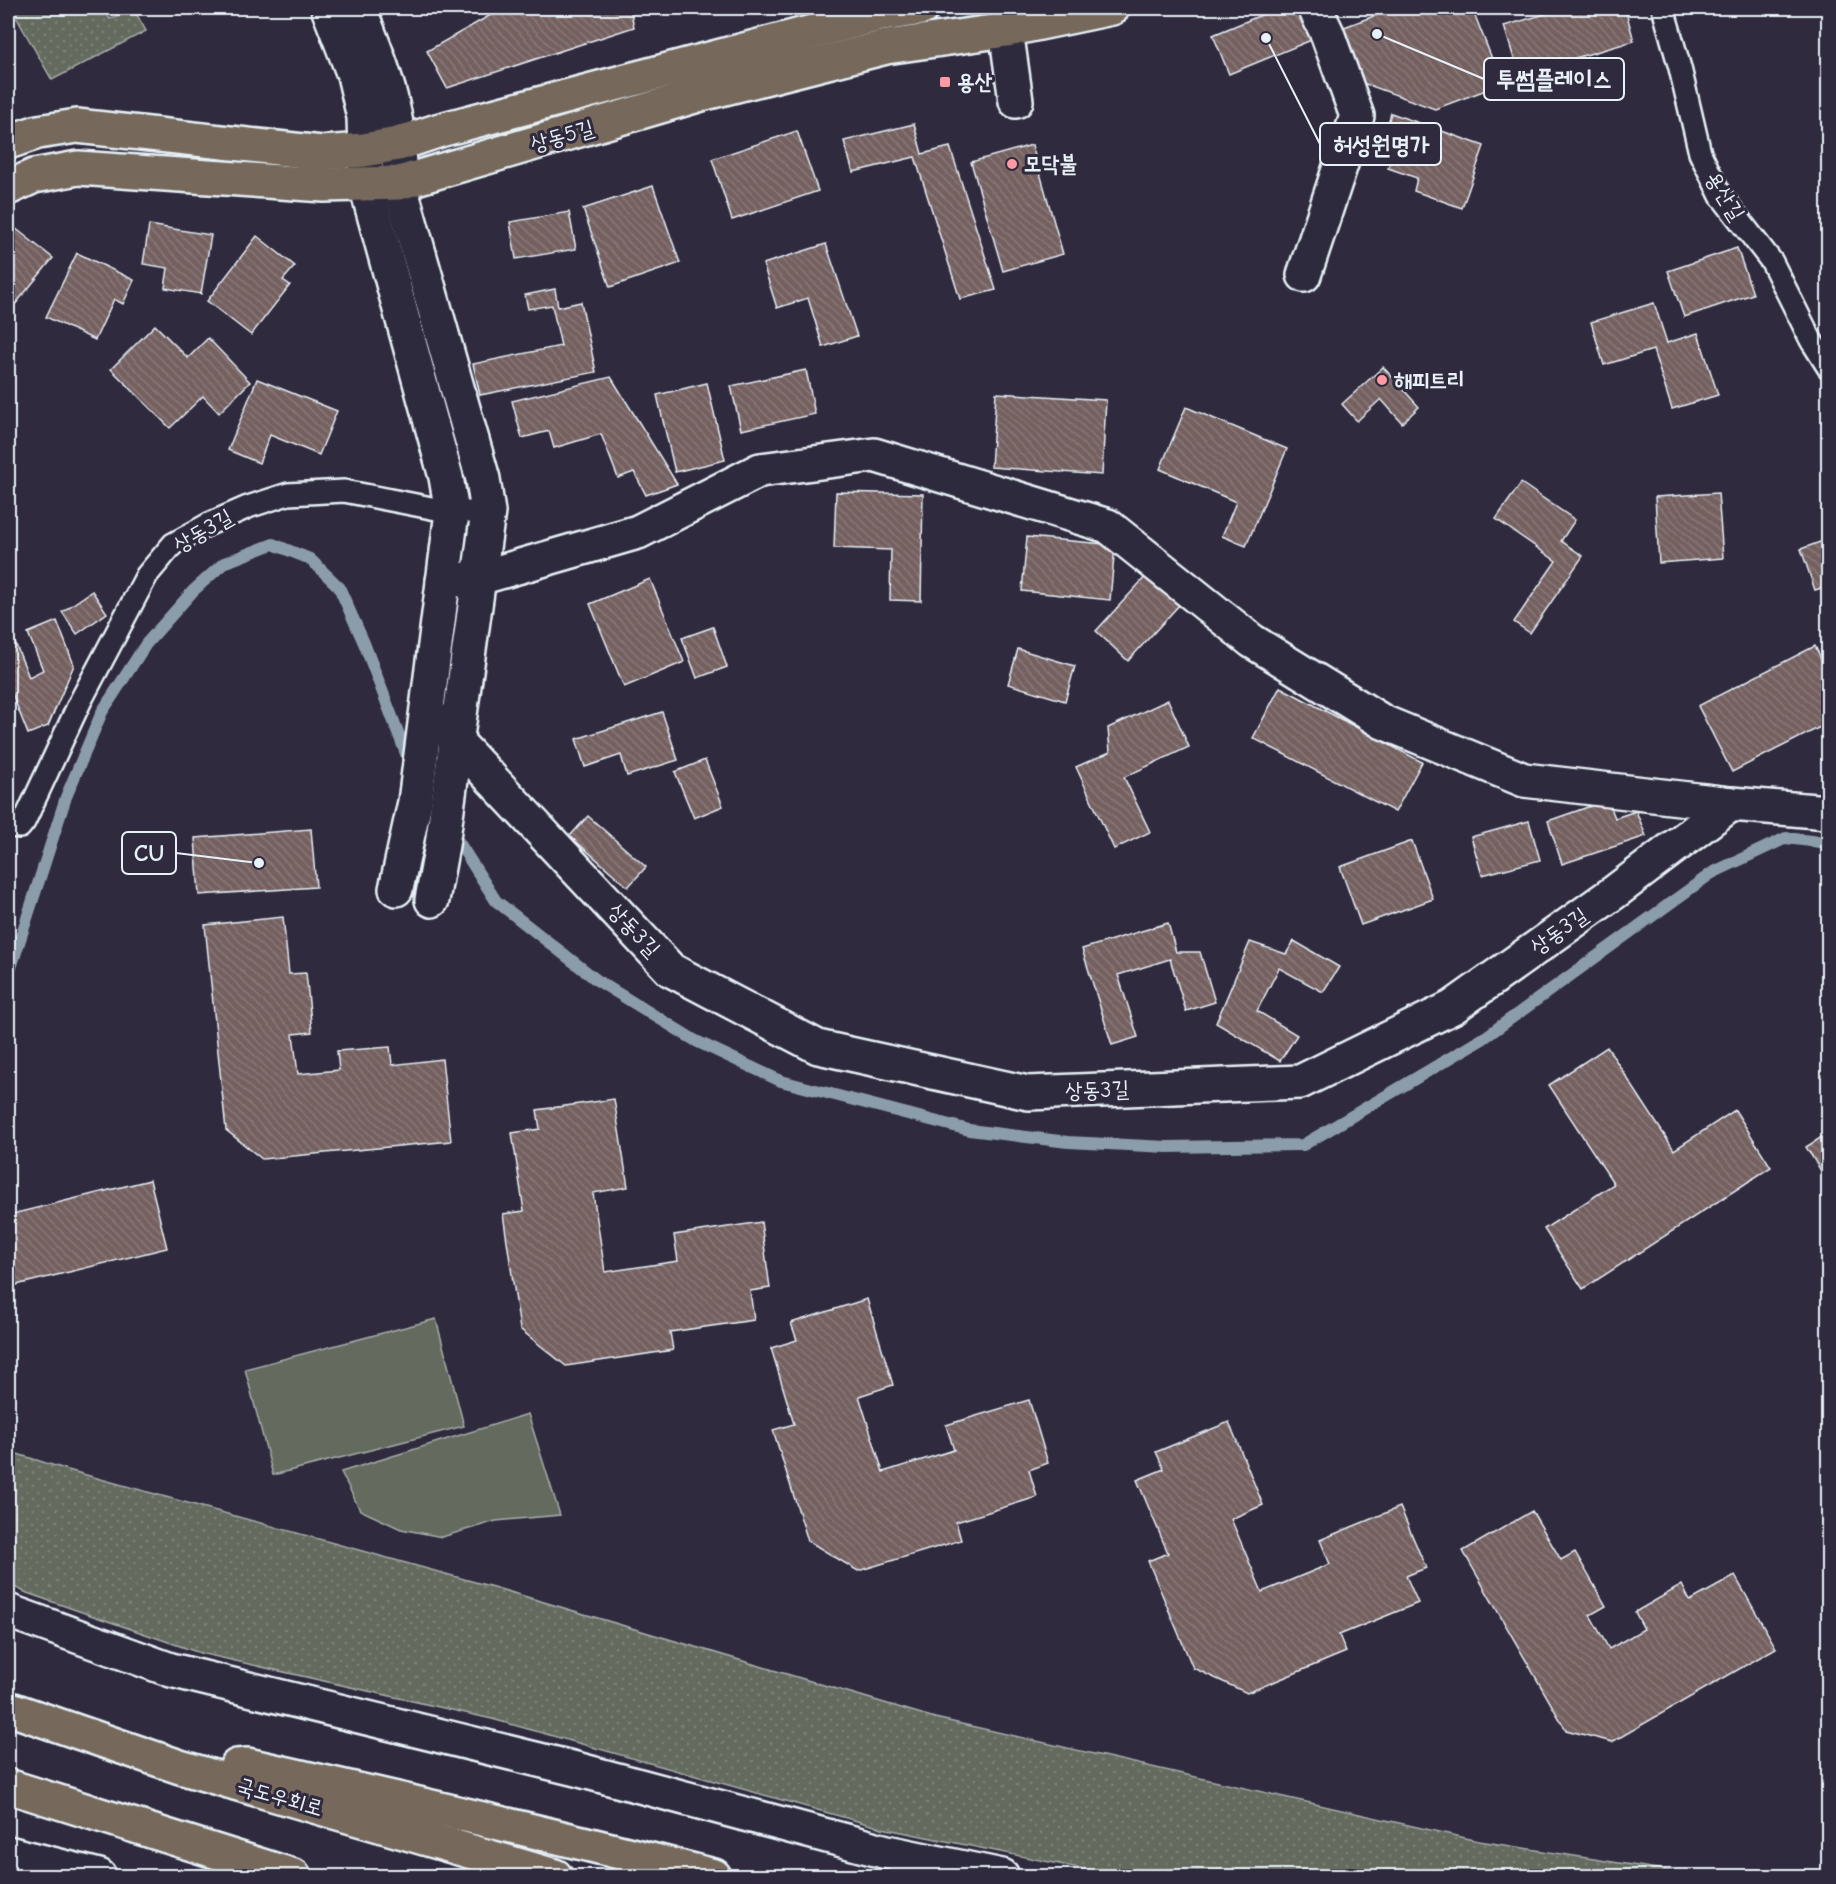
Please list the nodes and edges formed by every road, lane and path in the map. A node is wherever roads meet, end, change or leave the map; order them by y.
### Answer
1 (328, 8) edge
2 (359, 8) edge
3 (922, 8) edge
4 (1112, 8) edge
5 (1316, 8) edge
6 (1663, 8) edge
7 (1006, 30) junction
8 (1016, 101) dead end
9 (8, 142) edge
10 (398, 144) junction
11 (364, 150) junction
12 (399, 183) junction
13 (366, 185) junction
14 (8, 188) edge
15 (1304, 275) dead end
16 (1828, 367) edge
17 (452, 512) junction
18 (488, 512) junction
19 (479, 578) junction
20 (443, 581) junction
21 (429, 698) junction
22 (456, 741) junction
23 (1731, 804) junction
24 (1828, 812) edge
25 (8, 826) edge
26 (396, 889) dead end
27 (432, 900) dead end
28 (8, 1611) edge
29 (8, 1708) edge
30 (180, 1767) junction
31 (8, 1786) edge
32 (8, 1853) edge
33 (99, 1876) edge
34 (294, 1876) edge
35 (555, 1876) edge
36 (714, 1876) edge
37 (1002, 1876) edge

1 - 11 street
2 - 10 street
3 - 10 main road, 상동5길
4 - 7 main road, 상동5길
5 - 15 street
6 - 16 lane, 용산길
7 - 8 street
7 - 12 main road, 상동5길
9 - 11 main road, 상동5길
10 - 11 main road, 상동5길
10 - 12 street
11 - 13 street
12 - 13 main road, 상동5길
12 - 18 street
13 - 14 main road, 상동5길
13 - 17 street
17 - 18 lane, 상동3길
17 - 20 street
17 - 25 lane, 상동3길
18 - 19 street
19 - 20 street
19 - 22 street
19 - 23 street
20 - 21 street
21 - 22 street, 상동3길
21 - 26 street
22 - 23 street, 상동3길
22 - 27 street
23 - 24 street
28 - 37 street
29 - 30 main road, 국도우회로
30 - 35 main road, 국도우회로
30 - 36 main road
31 - 34 main road
32 - 33 street

